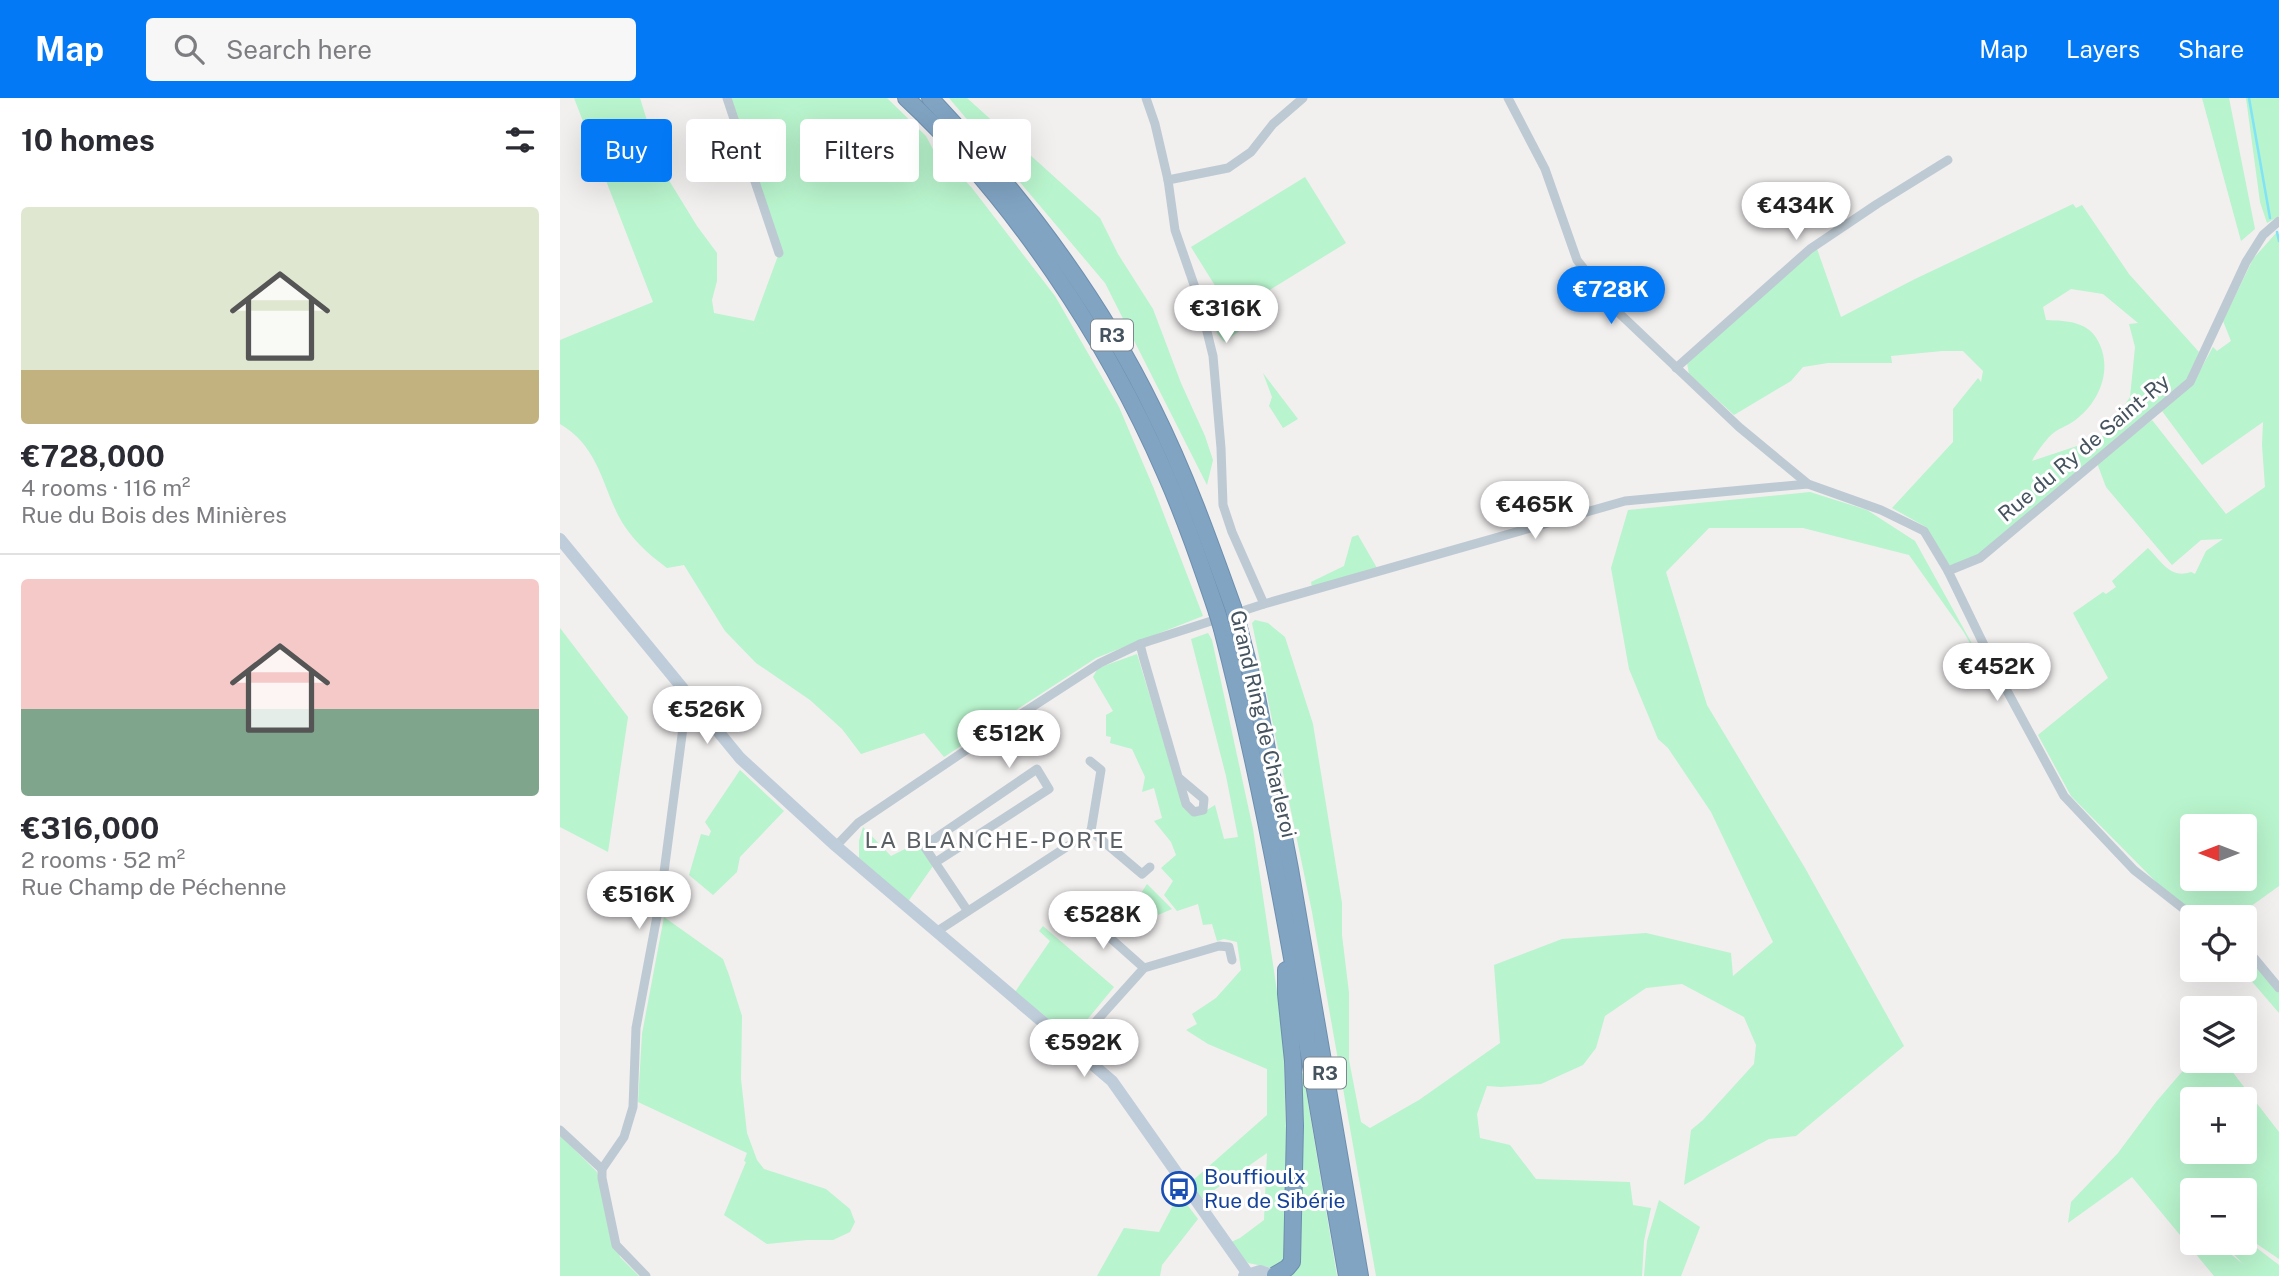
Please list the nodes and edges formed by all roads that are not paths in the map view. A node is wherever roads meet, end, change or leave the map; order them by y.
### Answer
1 (727, 98) edge
2 (906, 98) edge
3 (930, 98) edge
4 (1146, 98) edge
5 (1303, 98) edge
6 (1508, 98) edge
7 (1948, 160) dead end
8 (1168, 180) junction
9 (2279, 221) edge
10 (779, 253) dead end
11 (1676, 368) junction
12 (1808, 484) junction
13 (561, 542) edge
14 (1948, 571) junction
15 (1264, 604) junction
16 (1225, 610) junction
17 (1230, 627) junction
18 (1140, 644) junction
19 (687, 697) junction
20 (1090, 761) dead end
21 (1179, 778) dead end
22 (1091, 831) junction
23 (836, 846) junction
24 (936, 862) junction
25 (1150, 867) dead end
26 (2180, 906) edge
27 (967, 911) junction
28 (1081, 912) dead end
29 (1286, 929) junction
30 (936, 932) junction
31 (1233, 960) dead end
32 (2257, 962) edge
33 (1144, 968) junction
34 (2279, 988) edge
35 (1073, 1047) junction
36 (560, 1130) edge
37 (602, 1169) junction
38 (1246, 1275) edge
39 (646, 1276) edge
40 (1276, 1276) edge
41 (1347, 1276) edge
42 (1360, 1276) edge

1 - 10 street
2 - 16 highway, Grand Ring de Charleroi / R3
3 - 16 highway, Grand Ring de Charleroi / R3
4 - 8 street
5 - 8 street
6 - 11 street
7 - 11 street
8 - 15 street
9 - 14 street, Rue du Ry de Saint-Ry
11 - 12 street
12 - 14 street
12 - 15 street
13 - 19 street
14 - 26 street
15 - 18 street
16 - 17 highway, Grand Ring de Charleroi / R3, bridge
17 - 29 highway, Grand Ring de Charleroi / R3
17 - 42 highway, Grand Ring de Charleroi / R3
18 - 21 street
18 - 23 street
19 - 23 street
19 - 37 street
20 - 22 street
22 - 25 street
22 - 27 street
23 - 30 street
24 - 24 street
24 - 27 street
27 - 30 street
28 - 33 street
29 - 40 highway
29 - 41 highway, Grand Ring de Charleroi / R3
30 - 35 street
31 - 33 street
32 - 34 street
33 - 35 street
35 - 38 street
36 - 37 street
37 - 39 street
38 - 40 street

